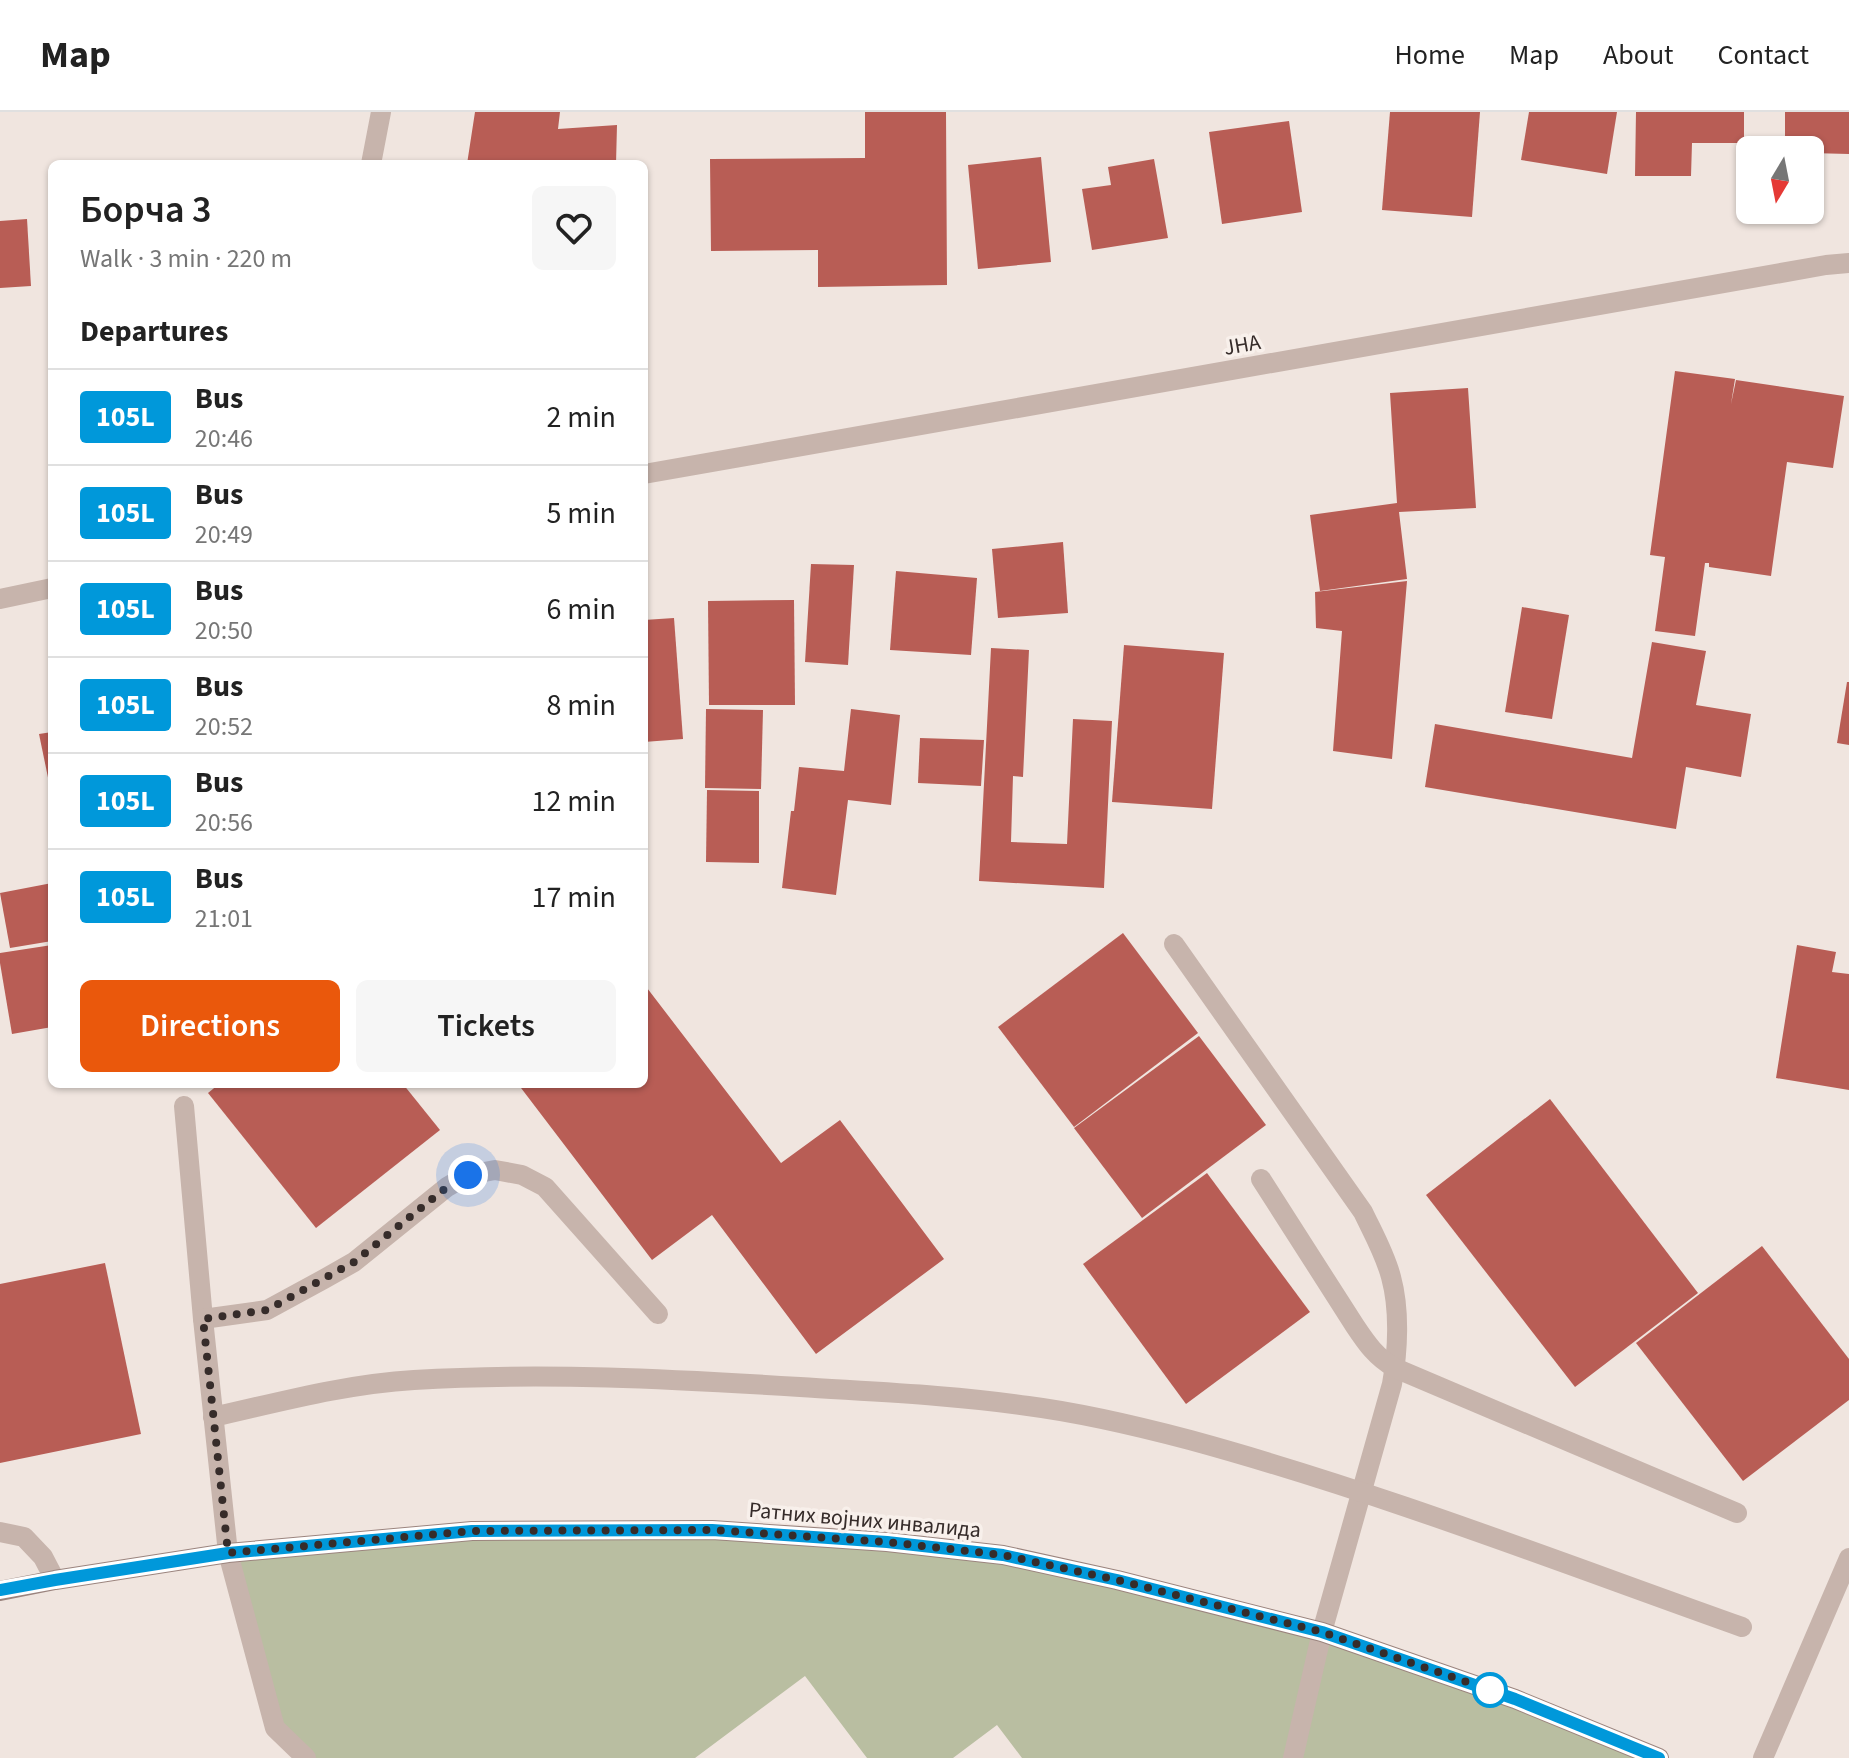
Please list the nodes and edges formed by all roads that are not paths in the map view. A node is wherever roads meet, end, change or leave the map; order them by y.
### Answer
1 (381, 112) edge
2 (372, 160) edge
3 (1849, 263) edge
4 (648, 473) edge
5 (48, 589) edge
6 (0, 599) edge
7 (1174, 944) dead end
8 (184, 1106) dead end
9 (1261, 1179) dead end
10 (658, 1314) dead end
11 (203, 1319) junction
12 (1395, 1368) junction
13 (213, 1417) junction
14 (1363, 1491) junction
15 (1737, 1513) dead end
16 (0, 1532) edge
17 (228, 1553) junction
18 (1849, 1558) edge
19 (55, 1580) junction
20 (0, 1591) edge
21 (1742, 1627) dead end
22 (1322, 1632) junction
23 (306, 1758) edge
24 (1293, 1758) edge
25 (1659, 1758) edge
26 (1763, 1758) edge

1 - 2 street
3 - 4 street, ЈНА
5 - 6 street
7 - 12 street
8 - 11 street
9 - 12 street
10 - 11 street
11 - 13 street
12 - 14 street
12 - 15 street
13 - 14 street
13 - 17 street
14 - 21 street
14 - 22 street
16 - 19 street
17 - 19 street, Ратних војних инвалида
17 - 22 street, Ратних војних инвалида
17 - 23 street
18 - 26 street
19 - 20 street, Ратних војних инвалида
22 - 24 street
22 - 25 street, Ратних војних инвалида

